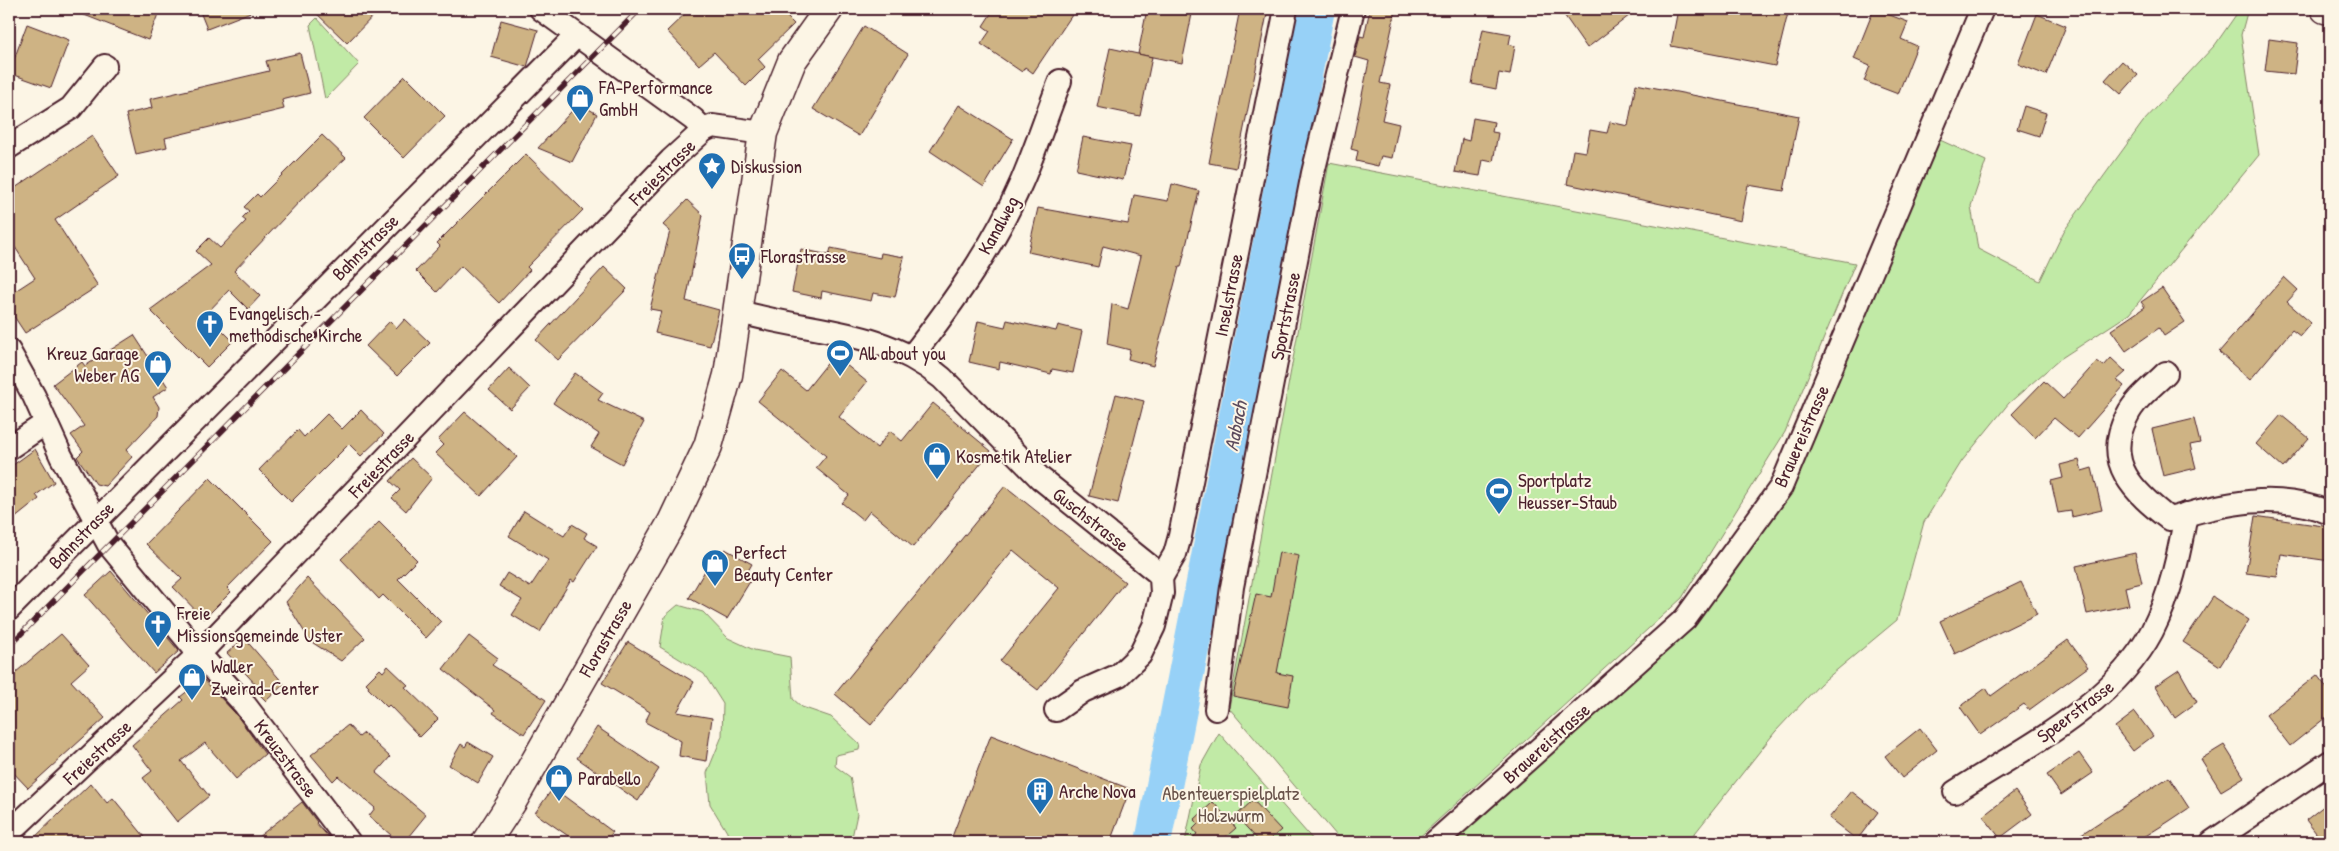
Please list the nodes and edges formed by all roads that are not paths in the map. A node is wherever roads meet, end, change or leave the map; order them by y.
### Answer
1 (541, 9) edge
2 (829, 9) edge
3 (1286, 9) edge
4 (1353, 9) edge
5 (1982, 9) edge
6 (2325, 9) edge
7 (2330, 10) edge
8 (576, 36) junction
9 (105, 66) dead end
10 (1060, 81) dead end
11 (704, 130) junction
12 (763, 133) junction
13 (9, 147) edge
14 (737, 311) junction
15 (9, 351) edge
16 (912, 356) junction
17 (2166, 373) dead end
18 (46, 423) junction
19 (9, 448) edge
20 (2330, 512) edge
21 (2186, 514) junction
22 (96, 519) junction
23 (1161, 578) junction
24 (9, 609) edge
25 (200, 654) junction
26 (1216, 709) dead end
27 (1056, 710) dead end
28 (2330, 762) edge
29 (1955, 792) dead end
30 (9, 833) edge
31 (349, 842) edge
32 (486, 842) edge
33 (1435, 842) edge
34 (2212, 842) edge

1 - 8 street
2 - 12 main road, Florastrasse
3 - 23 street, Inselstrasse
4 - 26 street, Sportstrasse
5 - 33 street, Brauereistrasse
6 - 7 main road
8 - 11 street
8 - 22 street, Bahnstrasse
9 - 13 street
10 - 16 street, Kanalweg
11 - 12 street, Freiestrasse
11 - 25 street, Freiestrasse
12 - 14 main road, Florastrasse
14 - 16 street, Guschstrasse
14 - 32 main road, Florastrasse
15 - 18 street, Kreuzstrasse
16 - 23 street, Guschstrasse
17 - 21 street
18 - 19 street
18 - 22 street, Kreuzstrasse
20 - 21 street
21 - 29 street, Speerstrasse
22 - 24 street, Bahnstrasse
22 - 25 street, Kreuzstrasse
23 - 27 street
25 - 30 street, Freiestrasse
25 - 31 street, Kreuzstrasse
28 - 34 street

